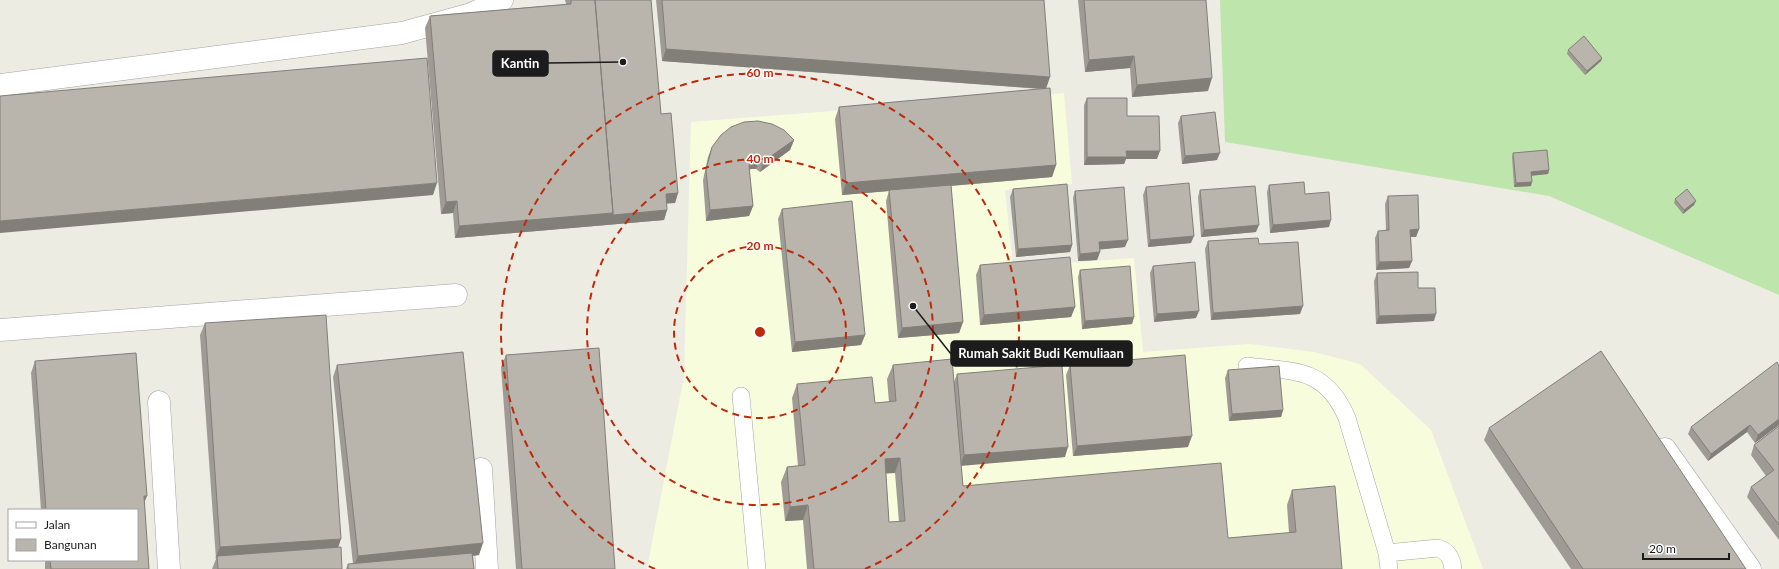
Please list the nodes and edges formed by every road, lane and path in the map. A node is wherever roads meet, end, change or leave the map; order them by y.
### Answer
1 (502, 0) edge
2 (0, 85) edge
3 (456, 295) dead end
4 (0, 330) edge
5 (1247, 366) dead end
6 (741, 396) dead end
7 (159, 402) dead end
8 (1652, 430) edge
9 (481, 469) dead end
10 (1388, 561) edge
11 (169, 569) edge
12 (488, 569) edge
13 (757, 569) edge
14 (1453, 569) edge
15 (1750, 569) edge

1 - 2 street
3 - 4 street
5 - 10 lane
6 - 13 lane
7 - 11 street
8 - 15 street
9 - 12 street
10 - 14 lane

